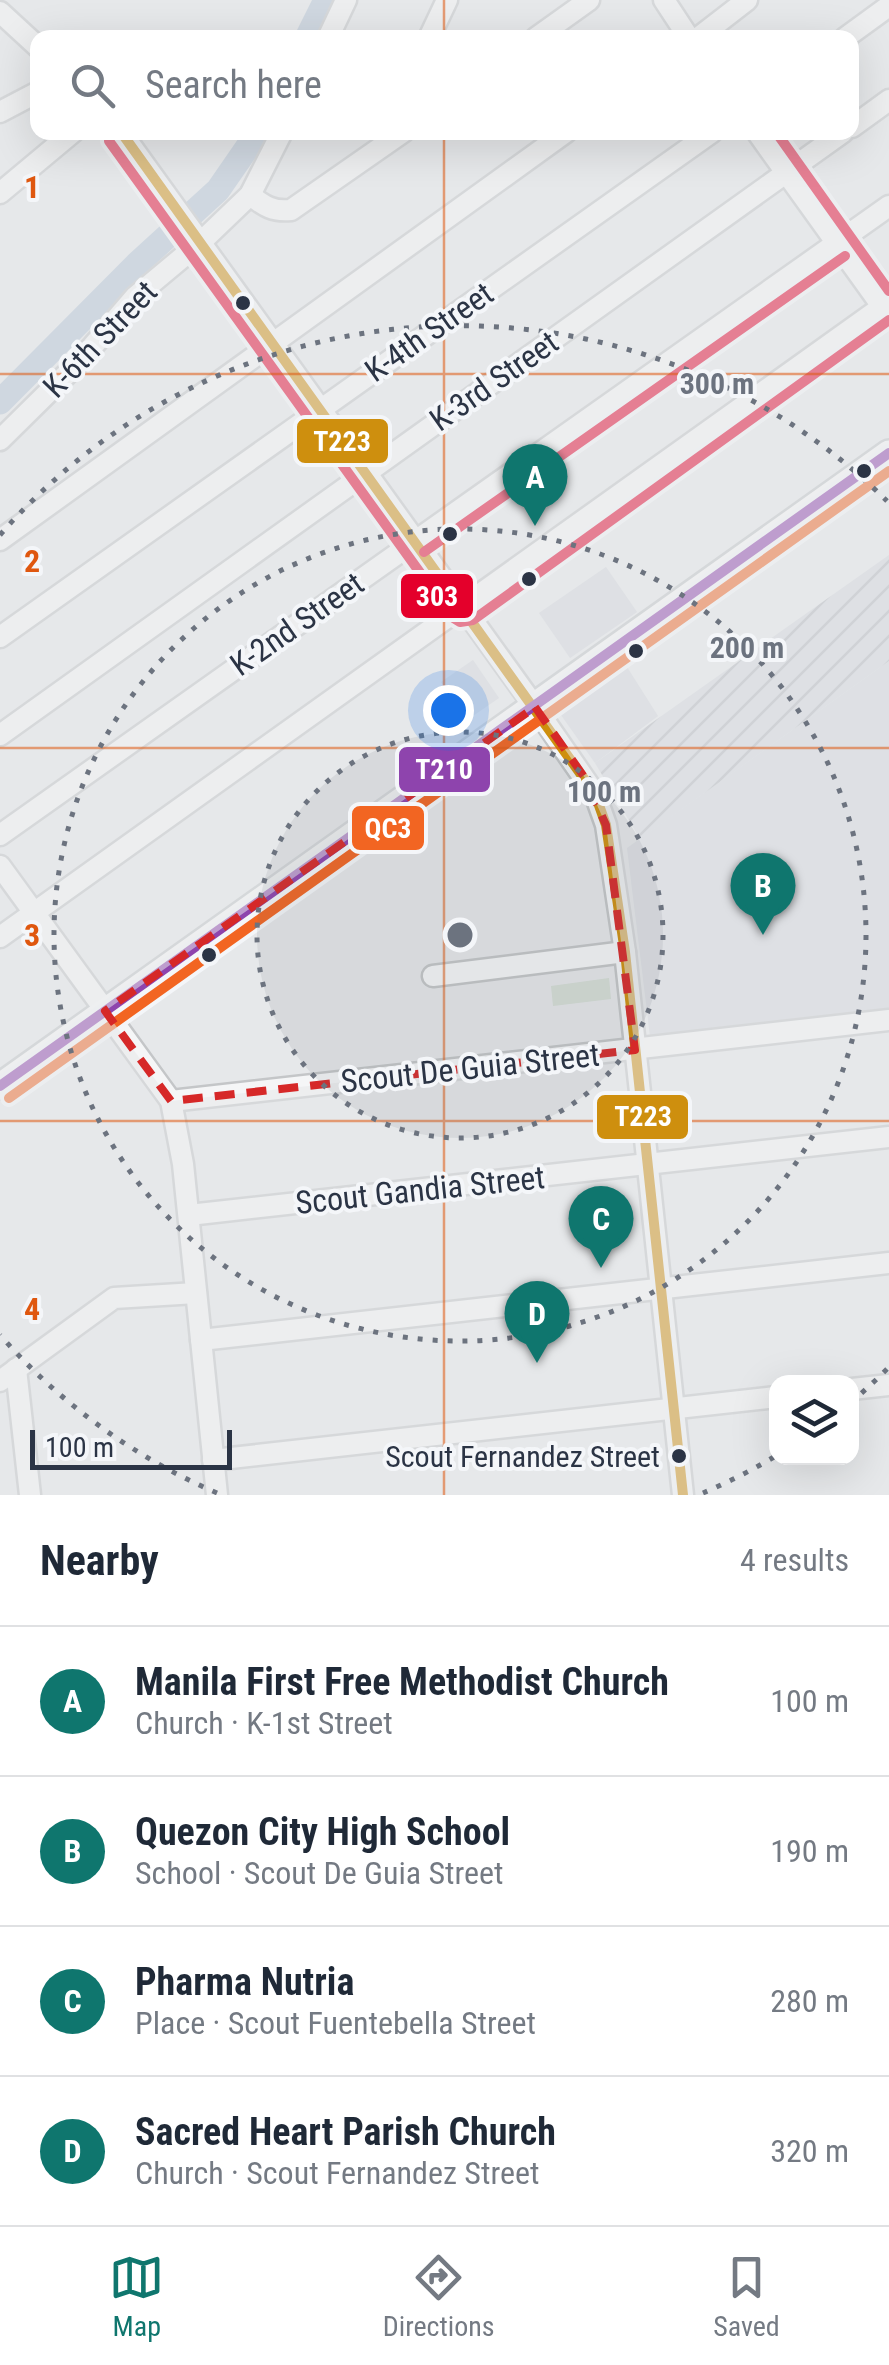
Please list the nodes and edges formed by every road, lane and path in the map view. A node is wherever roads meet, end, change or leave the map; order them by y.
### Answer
1 (346, 0) edge
2 (447, 0) edge
3 (589, 0) edge
4 (664, 0) edge
5 (747, 0) edge
6 (889, 6) edge
7 (0, 12) edge
8 (332, 30) edge
9 (433, 30) edge
10 (547, 30) edge
11 (684, 30) edge
12 (708, 30) edge
13 (856, 30) edge
14 (30, 40) edge
15 (30, 96) edge
16 (889, 100) edge
17 (0, 112) edge
18 (859, 122) edge
19 (63, 140) edge
20 (127, 140) edge
21 (278, 140) edge
22 (391, 140) edge
23 (555, 140) edge
24 (701, 140) edge
25 (762, 140) edge
26 (833, 140) edge
27 (786, 174) junction
28 (0, 193) edge
29 (250, 196) junction
30 (889, 206) edge
31 (200, 238) junction
32 (836, 244) junction
33 (887, 309) edge
34 (275, 342) junction
35 (322, 408) junction
36 (0, 440) edge
37 (889, 453) edge
38 (366, 472) junction
39 (0, 540) edge
40 (415, 540) junction
41 (464, 608) junction
42 (0, 638) edge
43 (535, 707) junction
44 (0, 736) edge
45 (0, 836) edge
46 (0, 866) edge
47 (34, 913) junction
48 (0, 937) edge
49 (624, 952) junction
50 (433, 976) dead end
51 (106, 1011) junction
52 (889, 1020) edge
53 (635, 1050) junction
54 (0, 1086) edge
55 (171, 1102) junction
56 (889, 1138) edge
57 (646, 1164) junction
58 (188, 1215) junction
59 (889, 1263) edge
60 (662, 1287) junction
61 (196, 1293) junction
62 (201, 1340) junction
63 (8, 1375) edge
64 (889, 1385) edge
65 (859, 1388) edge
66 (769, 1398) edge
67 (674, 1408) junction
68 (213, 1460) junction
69 (30, 1495) edge
70 (217, 1495) edge
71 (683, 1495) edge

1 - 8 street
2 - 9 street
3 - 10 street
4 - 11 street
5 - 12 street
6 - 13 street
7 - 14 street
15 - 17 street
16 - 18 street
19 - 28 street
20 - 31 street
21 - 29 street, K-6th Street
22 - 29 street
23 - 34 street
24 - 35 street, K-4th Street
25 - 27 street
26 - 27 street, K-3rd Street
27 - 32 street
27 - 38 street, K-3rd Street
29 - 31 street, K-6th Street
30 - 32 street, K-2nd Street
31 - 34 street
31 - 36 street, K-6th Street
32 - 33 street
32 - 40 street, K-2nd Street
33 - 41 street
34 - 35 street
34 - 39 street
35 - 38 street
35 - 42 street, K-4th Street
37 - 43 main road
38 - 40 street
38 - 44 street, K-3rd Street
40 - 41 street
40 - 45 street, K-2nd Street
41 - 43 street
41 - 47 street
43 - 49 street
43 - 51 main road
46 - 47 street
47 - 48 street
47 - 51 street
49 - 50 street
49 - 53 street
51 - 54 main road
51 - 55 street
52 - 53 street, Scout De Guia Street
53 - 55 street, Scout De Guia Street
53 - 57 street
55 - 58 street
56 - 57 street, Scout Gandia Street
57 - 58 street, Scout Gandia Street
57 - 60 street
58 - 61 street
59 - 60 street
60 - 62 street
60 - 67 street
61 - 62 street
61 - 63 street
62 - 68 street
63 - 69 street
64 - 65 street
66 - 67 street
67 - 68 street
67 - 71 street
68 - 70 street

